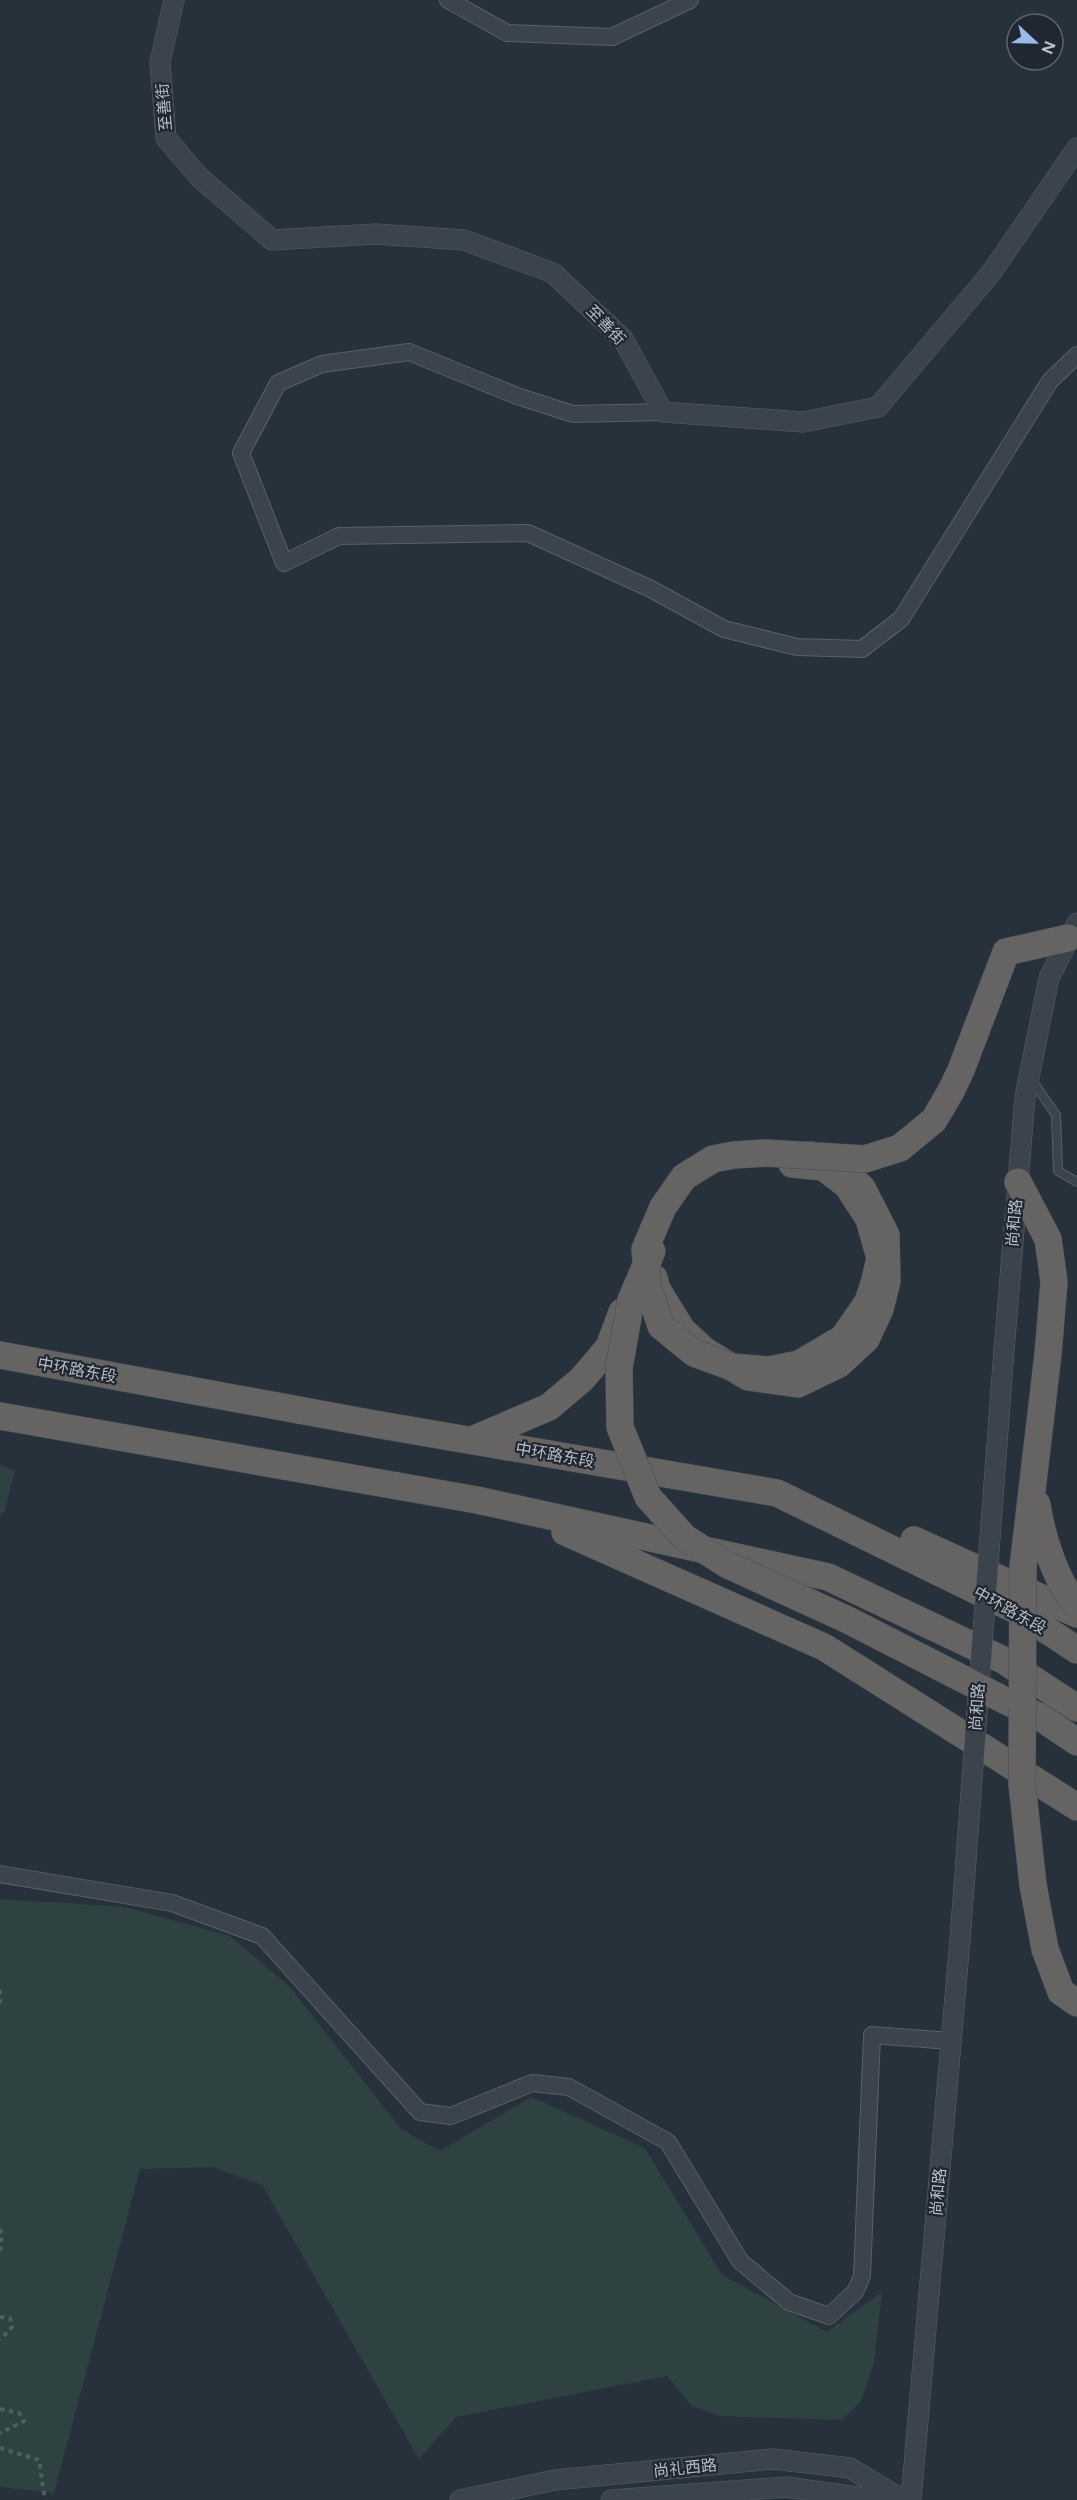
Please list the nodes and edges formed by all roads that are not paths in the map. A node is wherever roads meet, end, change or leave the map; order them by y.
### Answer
1 (174, 0) edge
2 (448, 0) edge
3 (690, 0) edge
4 (1077, 148) edge
5 (1077, 355) edge
6 (663, 412) junction
7 (1073, 930) edge
8 (1029, 1076) junction
9 (1018, 1182) junction
10 (1077, 1182) edge
11 (652, 1251) junction
12 (0, 1355) edge
13 (0, 1416) edge
14 (472, 1440) junction
15 (1034, 1477) junction
16 (777, 1493) junction
17 (511, 1508) junction
18 (1077, 1582) edge
19 (1070, 1608) edge
20 (1077, 1650) edge
21 (1077, 1708) edge
22 (1077, 1742) edge
23 (1077, 1806) edge
24 (0, 1874) edge
25 (1077, 2003) edge
26 (951, 2041) junction
27 (460, 2500) edge
28 (611, 2500) edge
29 (878, 2500) edge
30 (903, 2500) edge
31 (911, 2500) edge

1 - 6 street, 至善街
2 - 3 street
4 - 6 street
5 - 6 street
7 - 8 street, 尚和路
7 - 11 highway, bridge
8 - 9 street, 尚和路
8 - 10 lane
9 - 15 highway, bridge
9 - 26 street, 尚和路, bridge
11 - 14 highway
11 - 22 highway, bridge
12 - 14 highway, 中环路东段
13 - 17 highway
14 - 16 highway, 中环路东段
15 - 19 highway, bridge
15 - 25 highway, bridge
16 - 19 highway
16 - 20 highway, 中环路东段
17 - 21 highway
17 - 23 highway
18 - 19 street
24 - 26 street
26 - 31 street, 尚和路
27 - 30 street, 尚礼西路
28 - 29 street, 尚礼西路

